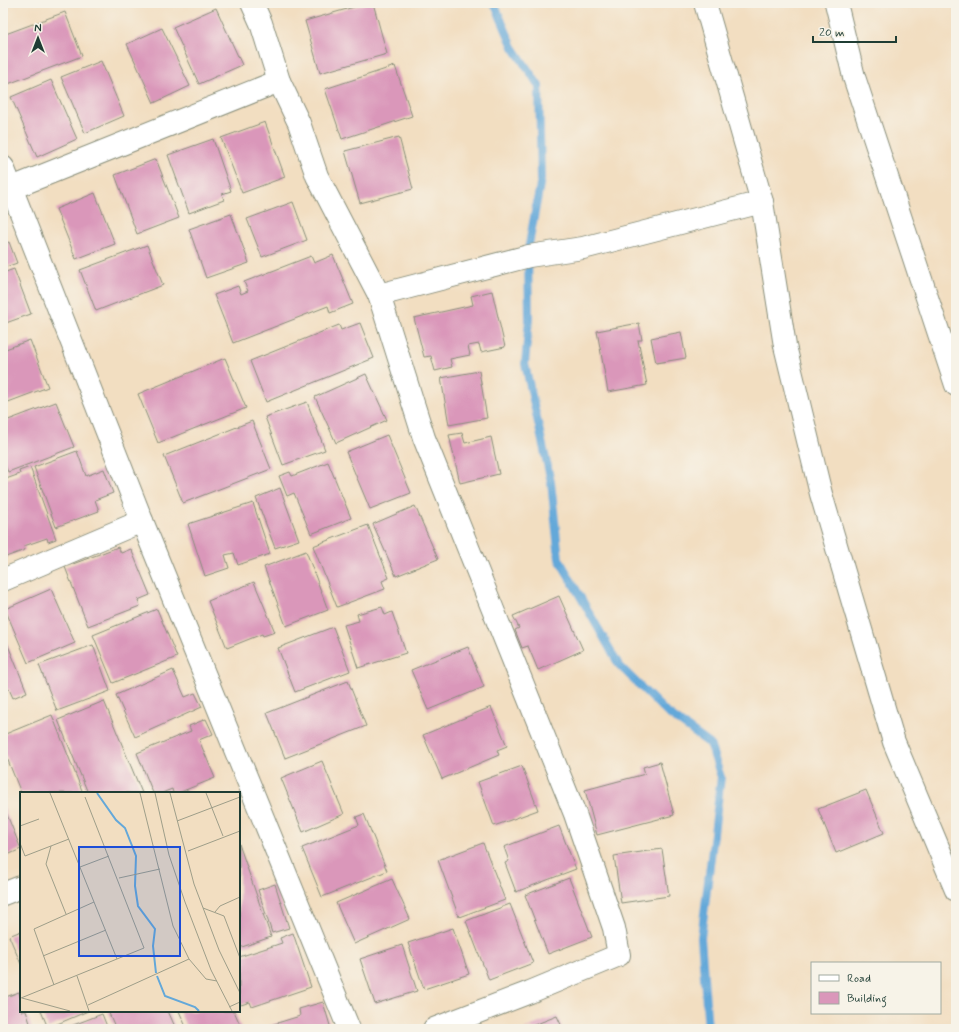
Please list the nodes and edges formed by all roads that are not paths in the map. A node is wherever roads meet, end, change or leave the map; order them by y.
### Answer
1 (252, 3) edge
2 (705, 3) edge
3 (836, 3) edge
4 (279, 81) junction
5 (3, 166) edge
6 (12, 188) junction
7 (762, 202) junction
8 (379, 295) junction
9 (956, 385) edge
10 (142, 521) junction
11 (3, 580) edge
12 (245, 790) edge
13 (20, 887) edge
14 (956, 890) edge
15 (3, 894) edge
16 (349, 1029) edge
17 (434, 1029) edge

1 - 4 main road
2 - 7 main road
3 - 9 main road
4 - 6 main road
4 - 8 main road
5 - 6 main road
6 - 10 main road
7 - 8 main road
7 - 14 main road
8 - 17 main road
10 - 11 main road
10 - 12 main road
12 - 16 main road
13 - 15 main road

